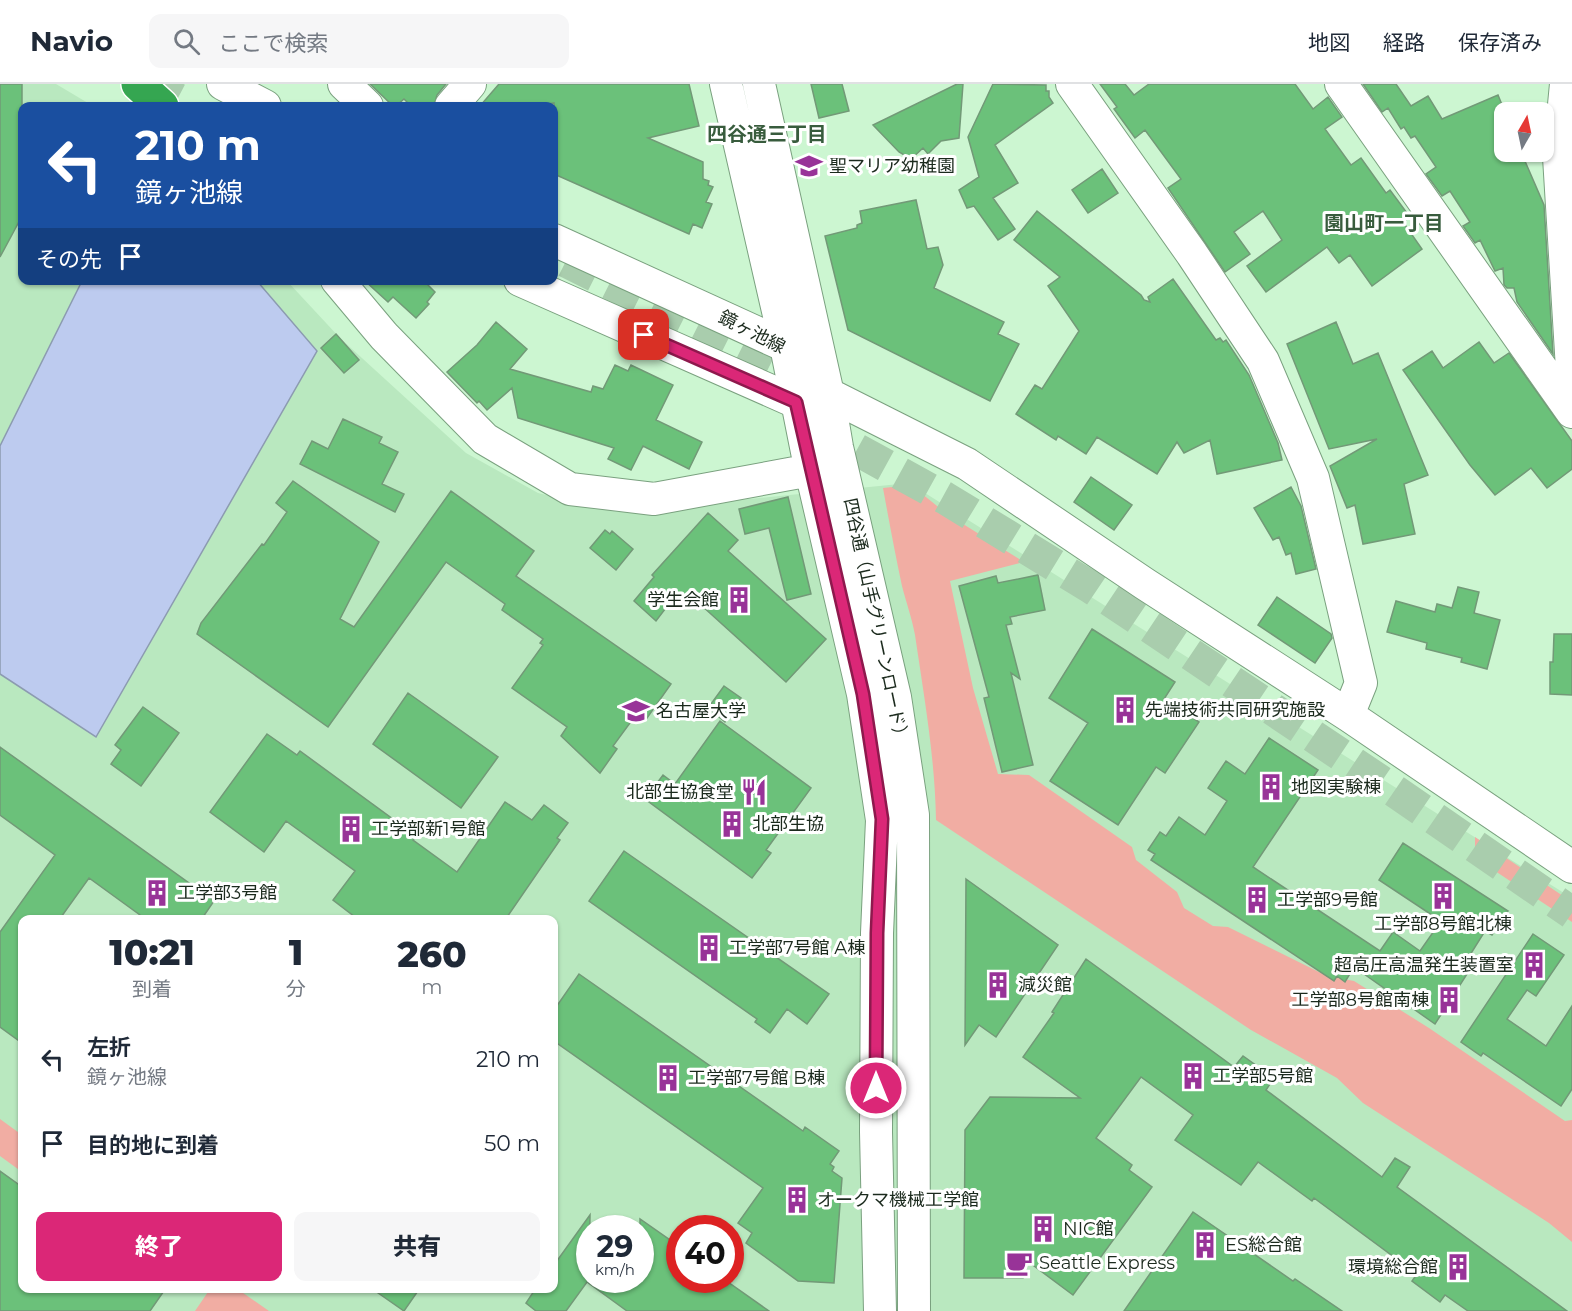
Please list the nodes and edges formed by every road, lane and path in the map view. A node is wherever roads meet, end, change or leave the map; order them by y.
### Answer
1 (122, 84) edge
2 (138, 84) edge
3 (223, 84) edge
4 (344, 84) edge
5 (470, 84) edge
6 (726, 84) edge
7 (759, 84) edge
8 (1072, 84) edge
9 (1341, 84) edge
10 (1566, 84) edge
11 (155, 102) edge
12 (158, 102) edge
13 (257, 102) edge
14 (363, 102) edge
15 (454, 102) edge
16 (558, 242) edge
17 (341, 285) edge
18 (531, 285) edge
19 (786, 346) junction
20 (1572, 369) edge
21 (828, 394) junction
22 (796, 402) junction
23 (1572, 412) edge
24 (811, 470) junction
25 (1348, 715) junction
26 (1572, 867) edge
27 (880, 1311) edge
28 (914, 1311) edge

1 - 11 street
2 - 12 highway
3 - 13 street
4 - 14 street
5 - 15 street
6 - 19 street
7 - 21 street, 四谷通（山手グリーンロード）
8 - 25 street
9 - 23 street
10 - 20 street
16 - 19 street, 鏡ヶ池線
17 - 24 street
18 - 22 street
19 - 21 street, 鏡ヶ池線
19 - 22 street
21 - 22 street
21 - 25 street
21 - 28 street, 四谷通（山手グリーンロード）
22 - 24 street
24 - 27 street
25 - 26 street

